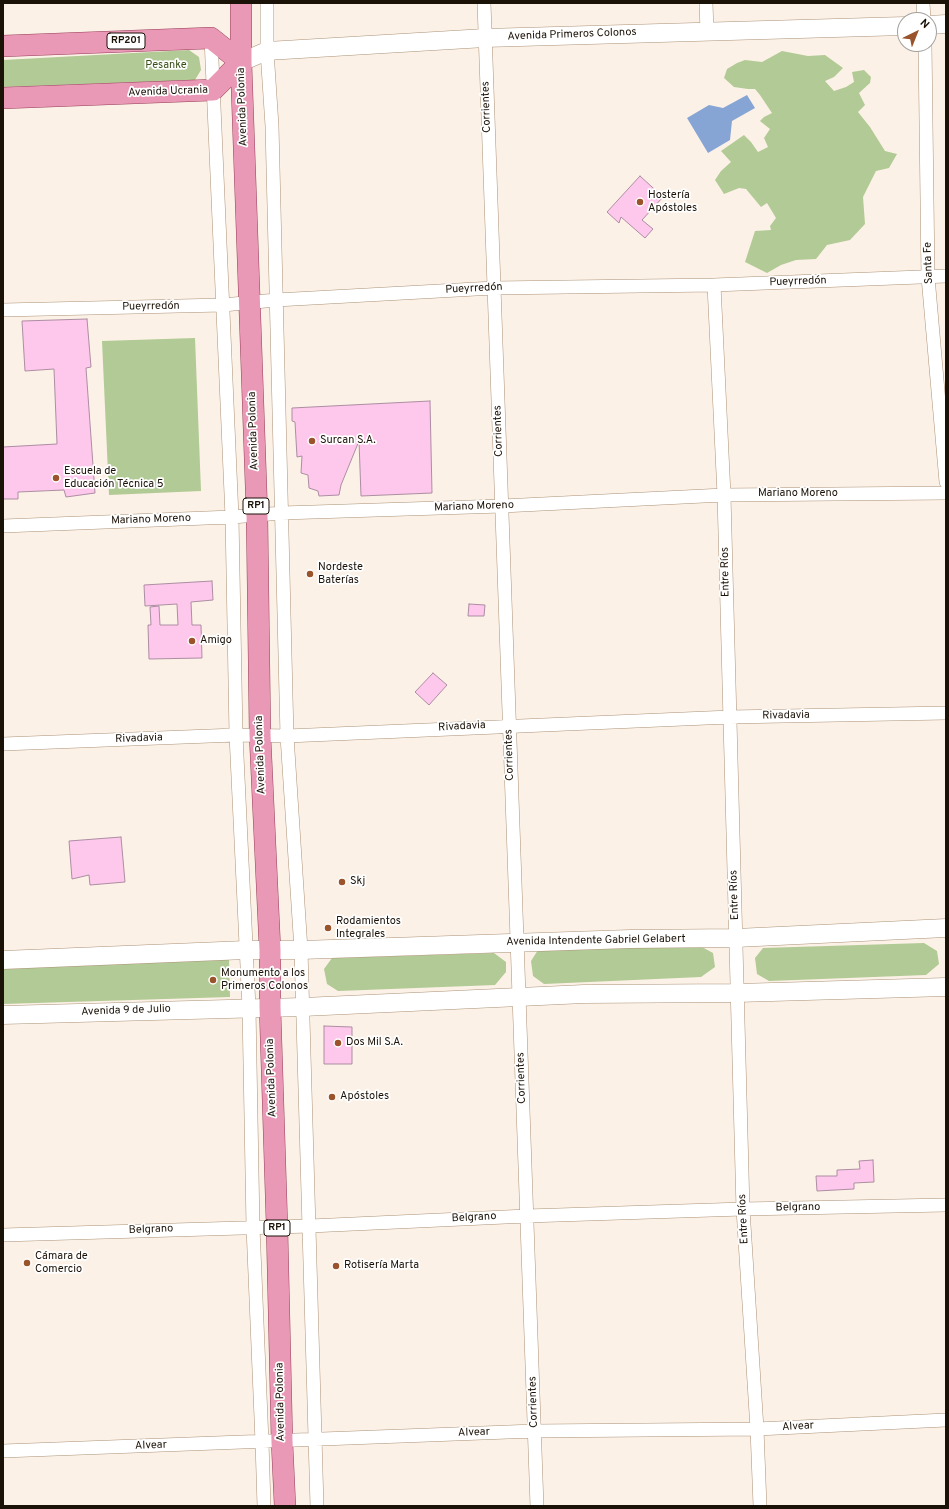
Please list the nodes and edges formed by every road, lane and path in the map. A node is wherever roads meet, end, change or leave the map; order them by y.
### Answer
1 (241, 3) edge
2 (267, 3) edge
3 (484, 3) edge
4 (706, 3) edge
5 (897, 26) edge
6 (707, 32) junction
7 (211, 38) junction
8 (485, 38) junction
9 (3, 46) edge
10 (267, 50) junction
11 (924, 52) edge
12 (241, 62) junction
13 (213, 90) junction
14 (3, 98) edge
15 (946, 276) edge
16 (928, 277) junction
17 (714, 285) junction
18 (494, 288) junction
19 (276, 300) junction
20 (250, 303) junction
21 (223, 305) junction
22 (3, 310) edge
23 (946, 482) edge
24 (946, 493) edge
25 (724, 495) junction
26 (502, 506) junction
27 (282, 514) junction
28 (257, 515) junction
29 (232, 517) junction
30 (3, 526) edge
31 (946, 713) edge
32 (730, 716) junction
33 (509, 725) junction
34 (236, 735) junction
35 (260, 735) junction
36 (287, 736) junction
37 (3, 744) edge
38 (946, 928) edge
39 (736, 938) junction
40 (517, 942) junction
41 (246, 950) junction
42 (270, 950) junction
43 (301, 950) junction
44 (3, 960) edge
45 (946, 988) edge
46 (738, 994) junction
47 (520, 996) junction
48 (270, 1007) junction
49 (303, 1007) junction
50 (249, 1008) junction
51 (3, 1015) edge
52 (946, 1205) edge
53 (743, 1209) junction
54 (527, 1216) junction
55 (310, 1226) junction
56 (253, 1227) junction
57 (277, 1227) junction
58 (3, 1236) edge
59 (946, 1420) edge
60 (757, 1429) junction
61 (535, 1431) junction
62 (314, 1438) junction
63 (272, 1442) junction
64 (3, 1451) edge
65 (264, 1506) edge
66 (285, 1506) edge
67 (317, 1506) edge
68 (537, 1506) edge
69 (760, 1506) edge

1 - 12 main road, Avenida Polonia / RP1
2 - 10 street
3 - 8 street, Corrientes
4 - 6 street
5 - 6 main road, Avenida Primeros Colonos
6 - 8 main road, Avenida Primeros Colonos
7 - 9 main road, RP201
7 - 12 main road
7 - 13 street, Avenida Polonia
8 - 10 main road, Avenida Primeros Colonos
8 - 18 street, Corrientes
10 - 12 main road, Avenida Primeros Colonos
10 - 19 street
11 - 16 street, Santa Fe
12 - 13 main road, Avenida Ucrania
12 - 20 main road, Avenida Polonia / RP1
13 - 14 main road, Avenida Ucrania
13 - 21 street, Avenida Polonia
15 - 16 street, Pueyrredón
16 - 17 street, Pueyrredón
16 - 23 street, Santa Fe
17 - 18 street, Pueyrredón
17 - 25 street, Entre Ríos
18 - 19 street, Pueyrredón
18 - 26 street, Corrientes
19 - 20 street, Pueyrredón
19 - 27 street
20 - 21 street, Pueyrredón
20 - 28 main road, Avenida Polonia / RP1
21 - 22 street, Pueyrredón
21 - 29 street, Avenida Polonia
24 - 25 street, Mariano Moreno
25 - 26 street, Mariano Moreno
25 - 32 street, Entre Ríos
26 - 27 street, Mariano Moreno
26 - 33 street, Corrientes
27 - 28 street, Mariano Moreno
27 - 36 street
28 - 29 street, Mariano Moreno
28 - 35 main road, Avenida Polonia / RP1
29 - 30 street, Mariano Moreno
29 - 34 street, Avenida Polonia
31 - 32 street, Rivadavia
32 - 33 street, Rivadavia
32 - 39 street, Entre Ríos
33 - 36 street, Rivadavia
33 - 40 street, Corrientes
34 - 35 street, Rivadavia
34 - 37 street, Rivadavia
34 - 41 street, Avenida Polonia
35 - 36 street, Rivadavia
35 - 42 main road, Avenida Polonia / RP1
36 - 43 street
38 - 39 main road, Avenida Intendente Gabriel Gelabert
39 - 40 main road, Avenida Intendente Gabriel Gelabert
39 - 46 street, Entre Ríos
40 - 43 main road, Avenida Intendente Gabriel Gelabert
40 - 47 street, Corrientes
41 - 42 main road, Avenida Intendente Gabriel Gelabert
41 - 44 main road
41 - 50 street, Avenida Polonia
42 - 43 main road, Avenida Intendente Gabriel Gelabert
42 - 48 main road, Avenida Polonia / RP1
43 - 49 street
45 - 46 main road
46 - 47 main road
46 - 53 street, Entre Ríos
47 - 49 main road
47 - 54 street, Corrientes
48 - 49 main road
48 - 50 main road
48 - 57 main road, Avenida Polonia / RP1
49 - 55 street
50 - 51 main road, Avenida 9 de Julio
50 - 56 street, Avenida Polonia
52 - 53 street, Belgrano
53 - 54 street, Belgrano
53 - 60 street, Entre Ríos
54 - 55 street, Belgrano
54 - 61 street, Corrientes
55 - 57 street, Belgrano
55 - 62 street
56 - 57 street, Belgrano
56 - 58 street, Belgrano
56 - 63 street, Avenida Polonia
57 - 63 main road, Avenida Polonia / RP1
59 - 60 street, Alvear
60 - 61 street, Alvear
60 - 69 street, Entre Ríos
61 - 62 street, Alvear
61 - 68 street, Corrientes
62 - 63 street, Alvear
62 - 67 street
63 - 64 street, Alvear
63 - 65 street, Avenida Polonia
63 - 66 main road, Avenida Polonia / RP1

